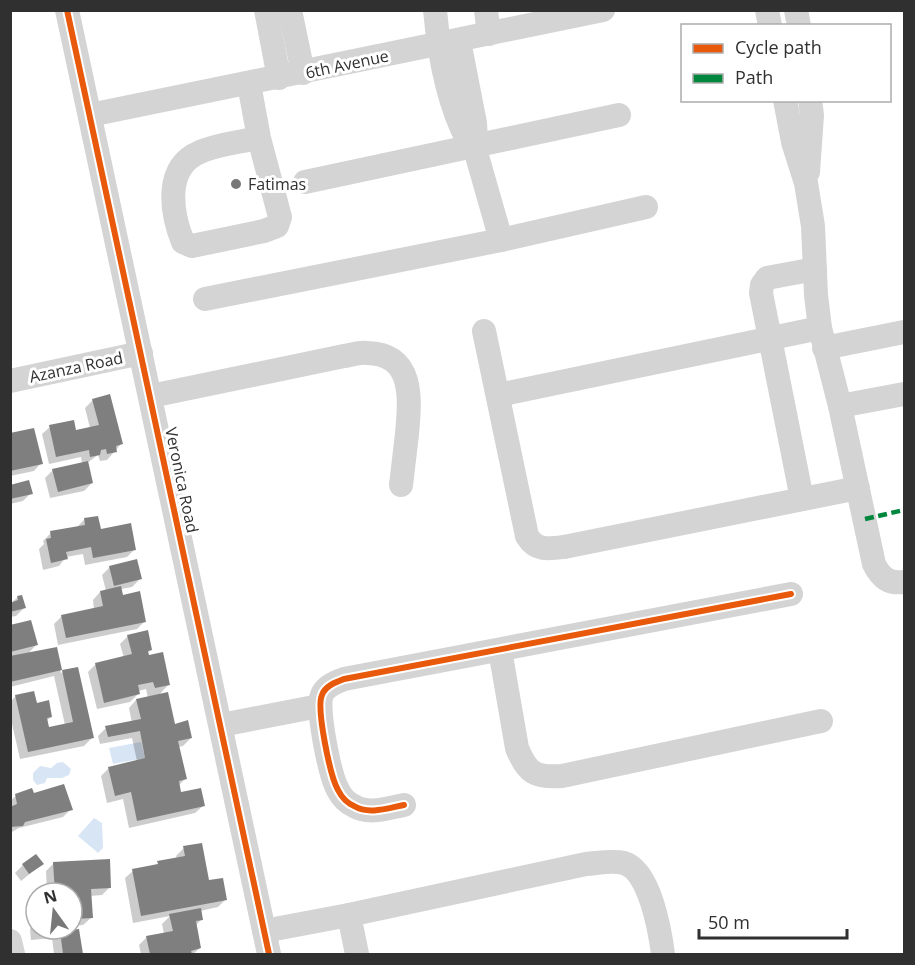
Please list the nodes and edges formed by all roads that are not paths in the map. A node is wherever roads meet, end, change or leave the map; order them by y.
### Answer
1 (67, 10) edge
2 (435, 10) edge
3 (603, 10) edge
4 (292, 18) edge
5 (267, 21) edge
6 (488, 22) edge
7 (448, 43) junction
8 (291, 75) junction
9 (249, 84) junction
10 (785, 102) edge
11 (810, 102) edge
12 (90, 115) junction
13 (619, 115) dead end
14 (259, 138) junction
15 (475, 149) junction
16 (304, 182) dead end
17 (806, 183) junction
18 (646, 207) dead end
19 (501, 240) junction
20 (815, 269) junction
21 (205, 299) dead end
22 (484, 331) dead end
23 (904, 332) edge
24 (822, 338) junction
25 (771, 339) junction
26 (141, 353) junction
27 (10, 381) edge
28 (904, 394) edge
29 (498, 395) junction
30 (150, 396) junction
31 (840, 406) junction
32 (401, 484) dead end
33 (858, 488) junction
34 (802, 499) junction
35 (904, 582) edge
36 (791, 594) dead end
37 (500, 650) junction
38 (319, 706) junction
39 (821, 721) dead end
40 (221, 725) junction
41 (404, 805) dead end
42 (349, 915) junction
43 (10, 941) edge
44 (266, 943) edge
45 (13, 954) edge
46 (357, 954) edge
47 (663, 954) edge

1 - 12 street, Veronica Road
2 - 7 street
3 - 6 street, 6th Avenue
4 - 8 street
5 - 8 street
6 - 7 street, 6th Avenue
7 - 8 street, 6th Avenue
7 - 15 street
8 - 9 street, 6th Avenue
9 - 12 street, 6th Avenue
9 - 14 street
10 - 17 street
11 - 17 street
12 - 26 street, Veronica Road
13 - 15 street
14 - 14 street
15 - 16 street
15 - 19 street
17 - 20 street
18 - 19 street
19 - 21 street
20 - 24 street
20 - 25 street
22 - 29 street
23 - 24 street
24 - 25 street
24 - 31 street
25 - 29 street
25 - 34 street
26 - 27 street, Azanza Road
26 - 30 street, Veronica Road
28 - 31 street
29 - 34 street
30 - 32 street
30 - 40 street, Veronica Road
31 - 33 street
33 - 34 street
33 - 35 street
36 - 37 street
37 - 38 street
37 - 39 street
38 - 40 street
38 - 41 street
40 - 44 street, Veronica Road
42 - 44 street
42 - 46 street
42 - 47 street
43 - 45 street

